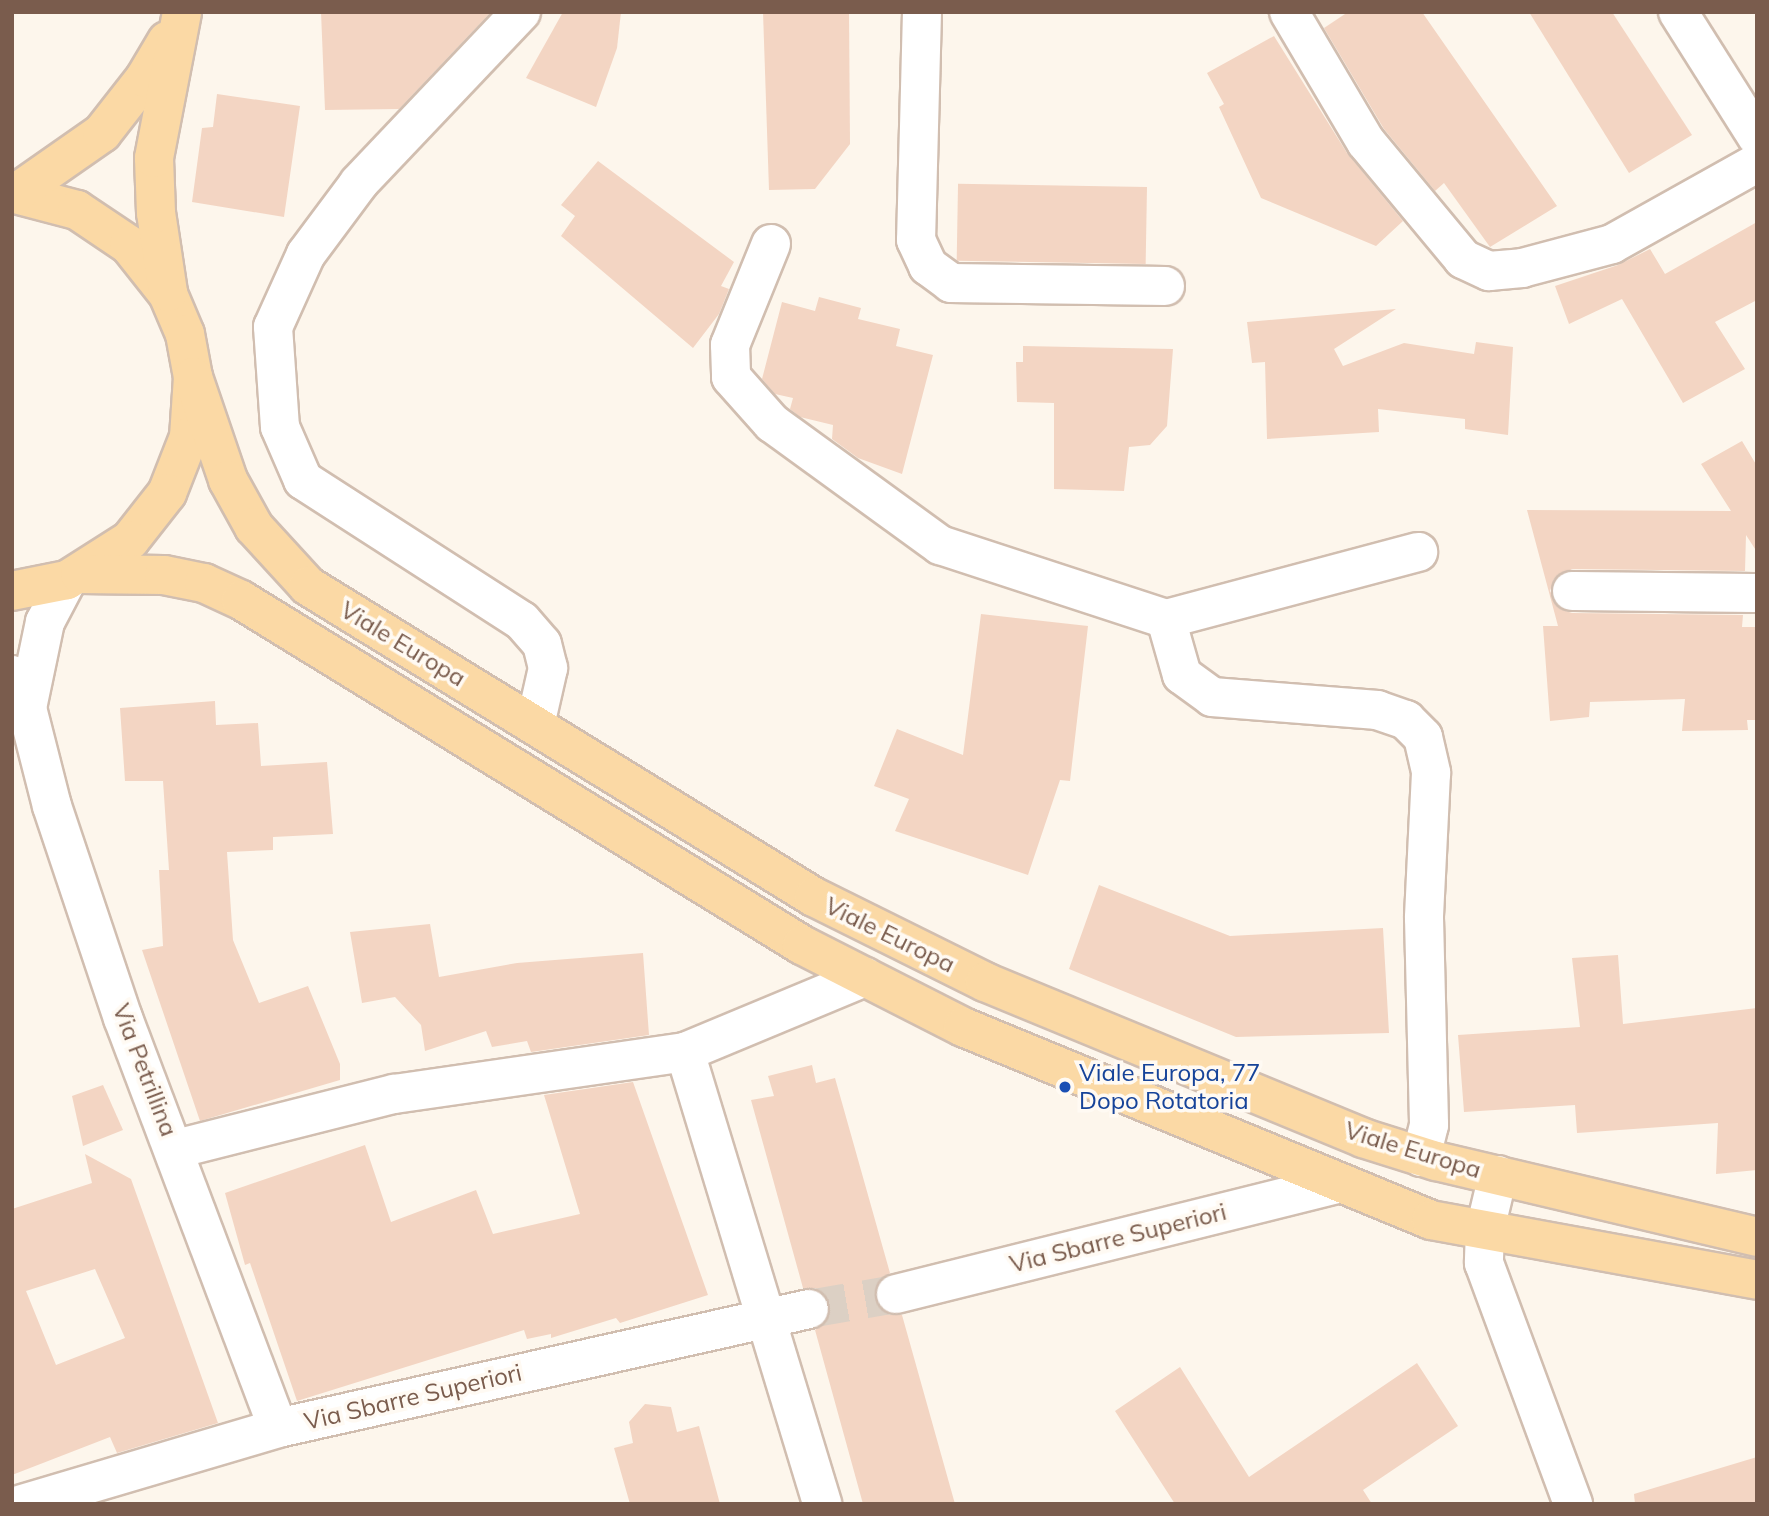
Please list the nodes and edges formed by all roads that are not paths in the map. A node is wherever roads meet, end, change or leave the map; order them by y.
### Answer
1 (521, 12) edge
2 (922, 12) edge
3 (1289, 12) edge
4 (181, 15) edge
5 (1690, 16) edge
6 (1757, 137) edge
7 (1757, 163) edge
8 (14, 193) edge
9 (771, 244) dead end
10 (1165, 286) dead end
11 (169, 294) junction
12 (193, 377) junction
13 (1418, 552) dead end
14 (74, 577) junction
15 (1572, 591) dead end
16 (12, 592) edge
17 (1757, 593) edge
18 (1166, 618) junction
19 (20, 692) edge
20 (535, 725) junction
21 (865, 977) junction
22 (685, 1052) junction
23 (176, 1149) junction
24 (1421, 1157) junction
25 (1498, 1175) junction
26 (1340, 1183) junction
27 (1485, 1230) junction
28 (1757, 1237) edge
29 (1757, 1280) edge
30 (896, 1294) tunnel mouth
31 (809, 1309) tunnel mouth
32 (768, 1315) junction
33 (278, 1428) junction
34 (22, 1504) edge
35 (822, 1504) edge
36 (1573, 1504) edge

1 - 20 street
2 - 10 street
3 - 7 street
4 - 8 main road
4 - 11 main road
5 - 6 street
8 - 11 main road
9 - 18 street
11 - 12 main road
12 - 14 main road
12 - 20 main road, Viale Europa
13 - 18 street
14 - 16 main road
14 - 19 street
14 - 21 main road, Viale Europa
15 - 17 street
18 - 24 street
19 - 23 street, Via Petrillina
20 - 24 main road, Viale Europa
21 - 22 street
21 - 26 main road, Viale Europa
22 - 23 street
22 - 32 street
23 - 33 street, Via Petrillina
24 - 25 main road, Viale Europa
25 - 27 street
25 - 28 main road, Viale Europa
26 - 27 main road, Viale Europa
26 - 30 street, Via Sbarre Superiori
27 - 29 main road, Viale Europa
27 - 36 street
31 - 32 street, Via Sbarre Superiori
32 - 33 street, Via Sbarre Superiori
32 - 35 street
33 - 34 street, Via Sbarre Superiori

